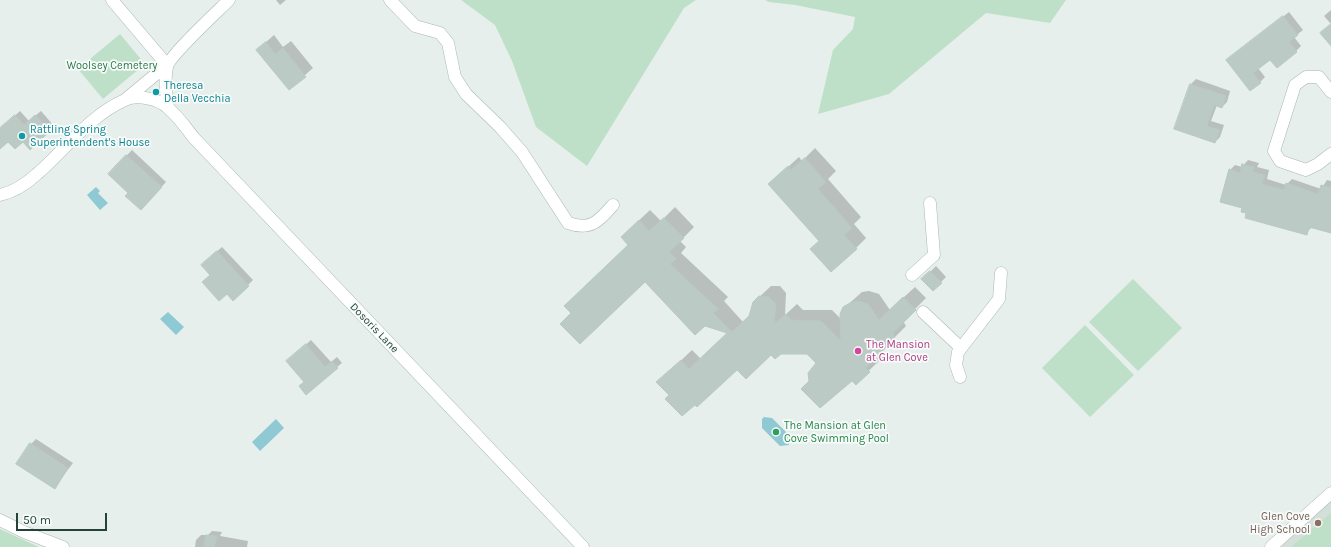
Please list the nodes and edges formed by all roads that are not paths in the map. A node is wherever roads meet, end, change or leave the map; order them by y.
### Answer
1 (112, 0) edge
2 (229, 0) edge
3 (390, 0) edge
4 (167, 65) junction
5 (1331, 92) edge
6 (126, 99) junction
7 (168, 107) junction
8 (1331, 154) edge
9 (0, 195) edge
10 (930, 203) dead end
11 (613, 205) dead end
12 (1001, 273) dead end
13 (912, 275) dead end
14 (923, 312) dead end
15 (960, 348) junction
16 (960, 377) dead end
17 (1331, 493) edge
18 (0, 520) edge
19 (63, 547) edge
20 (583, 547) edge
21 (1271, 547) edge

1 - 4 street
2 - 4 street
3 - 11 street
4 - 6 street
4 - 7 street
5 - 8 street
6 - 7 street
6 - 9 street
7 - 20 street, Dosoris Lane
10 - 13 street
12 - 15 street
14 - 15 street
15 - 16 street
17 - 21 street
18 - 19 street

